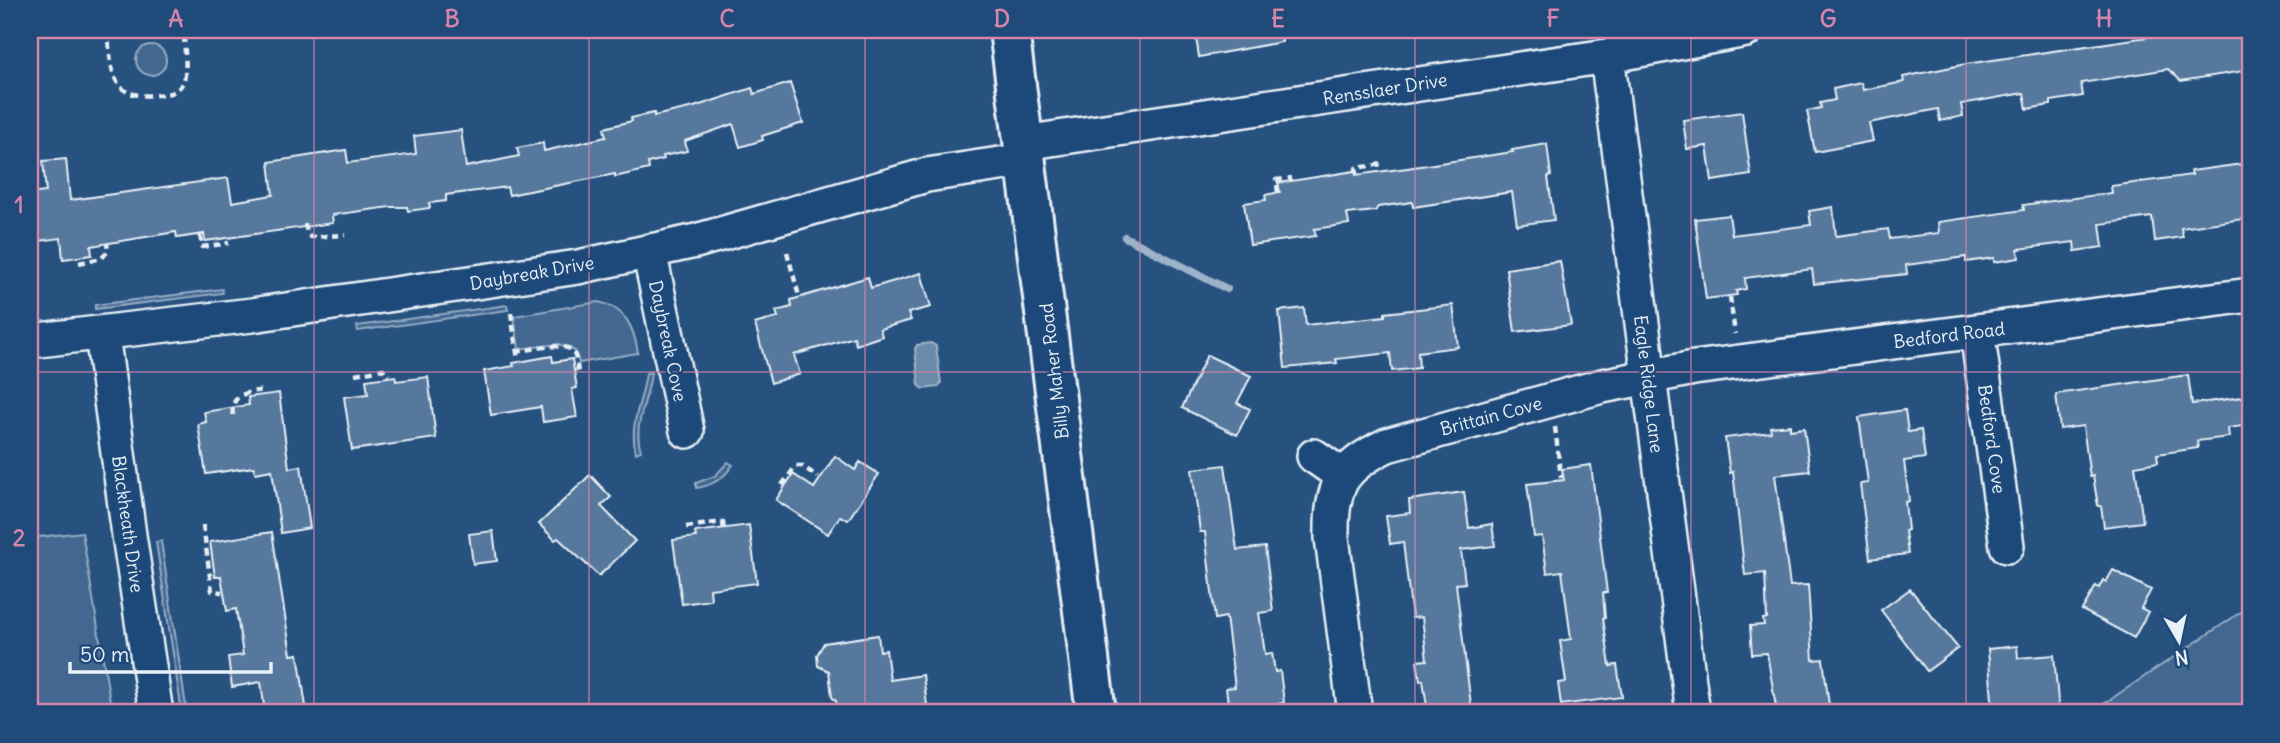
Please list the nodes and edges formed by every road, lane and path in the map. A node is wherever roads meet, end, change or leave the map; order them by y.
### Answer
1 (107, 30) edge
2 (185, 30) edge
3 (944, 30) edge
4 (1009, 30) edge
5 (1746, 30) edge
6 (945, 41) dead end
7 (1607, 55) junction
8 (1025, 152) junction
9 (1383, 164) dead end
10 (1357, 174) dead end
11 (1293, 177) dead end
12 (1278, 192) dead end
13 (305, 224) dead end
14 (200, 235) dead end
15 (345, 235) dead end
16 (107, 243) dead end
17 (229, 243) dead end
18 (649, 251) junction
19 (787, 252) dead end
20 (79, 263) dead end
21 (2250, 295) edge
22 (799, 296) dead end
23 (1730, 296) dead end
24 (511, 313) dead end
25 (1977, 331) junction
26 (102, 334) junction
27 (1736, 338) dead end
28 (30, 341) edge
29 (516, 352) junction
30 (518, 360) dead end
31 (578, 373) dead end
32 (355, 374) dead end
33 (388, 376) dead end
34 (1648, 376) junction
35 (263, 390) dead end
36 (233, 415) dead end
37 (1554, 420) dead end
38 (687, 431) dead end
39 (1314, 457) dead end
40 (1343, 476) junction
41 (818, 477) dead end
42 (1561, 478) dead end
43 (782, 485) dead end
44 (203, 525) dead end
45 (686, 527) dead end
46 (724, 531) dead end
47 (2007, 546) dead end
48 (222, 592) dead end
49 (156, 713) edge
50 (1096, 713) edge
51 (1355, 713) edge
52 (1693, 713) edge

1 - 2 path
3 - 6 path
4 - 8 main road, Billy Maher Road
5 - 7 street, Rensslaer Drive
7 - 8 street, Rensslaer Drive
7 - 34 street, Eagle Ridge Lane
8 - 18 street, Daybreak Drive
8 - 50 main road, Billy Maher Road
9 - 10 path
11 - 12 path
13 - 15 path
14 - 17 path
16 - 20 path
18 - 26 street, Daybreak Drive
18 - 38 street, Daybreak Cove
19 - 22 path
21 - 25 street, Bedford Road
23 - 27 path
24 - 29 path
25 - 34 street, Bedford Road
25 - 47 street, Bedford Cove
26 - 28 street, Daybreak Drive
26 - 49 street, Blackheath Drive
29 - 30 path
29 - 31 path
32 - 33 path
34 - 40 street, Brittain Cove
34 - 52 street, Eagle Ridge Lane
35 - 36 path
37 - 42 path
39 - 40 street
40 - 51 street
41 - 43 path
44 - 48 path
45 - 46 path

